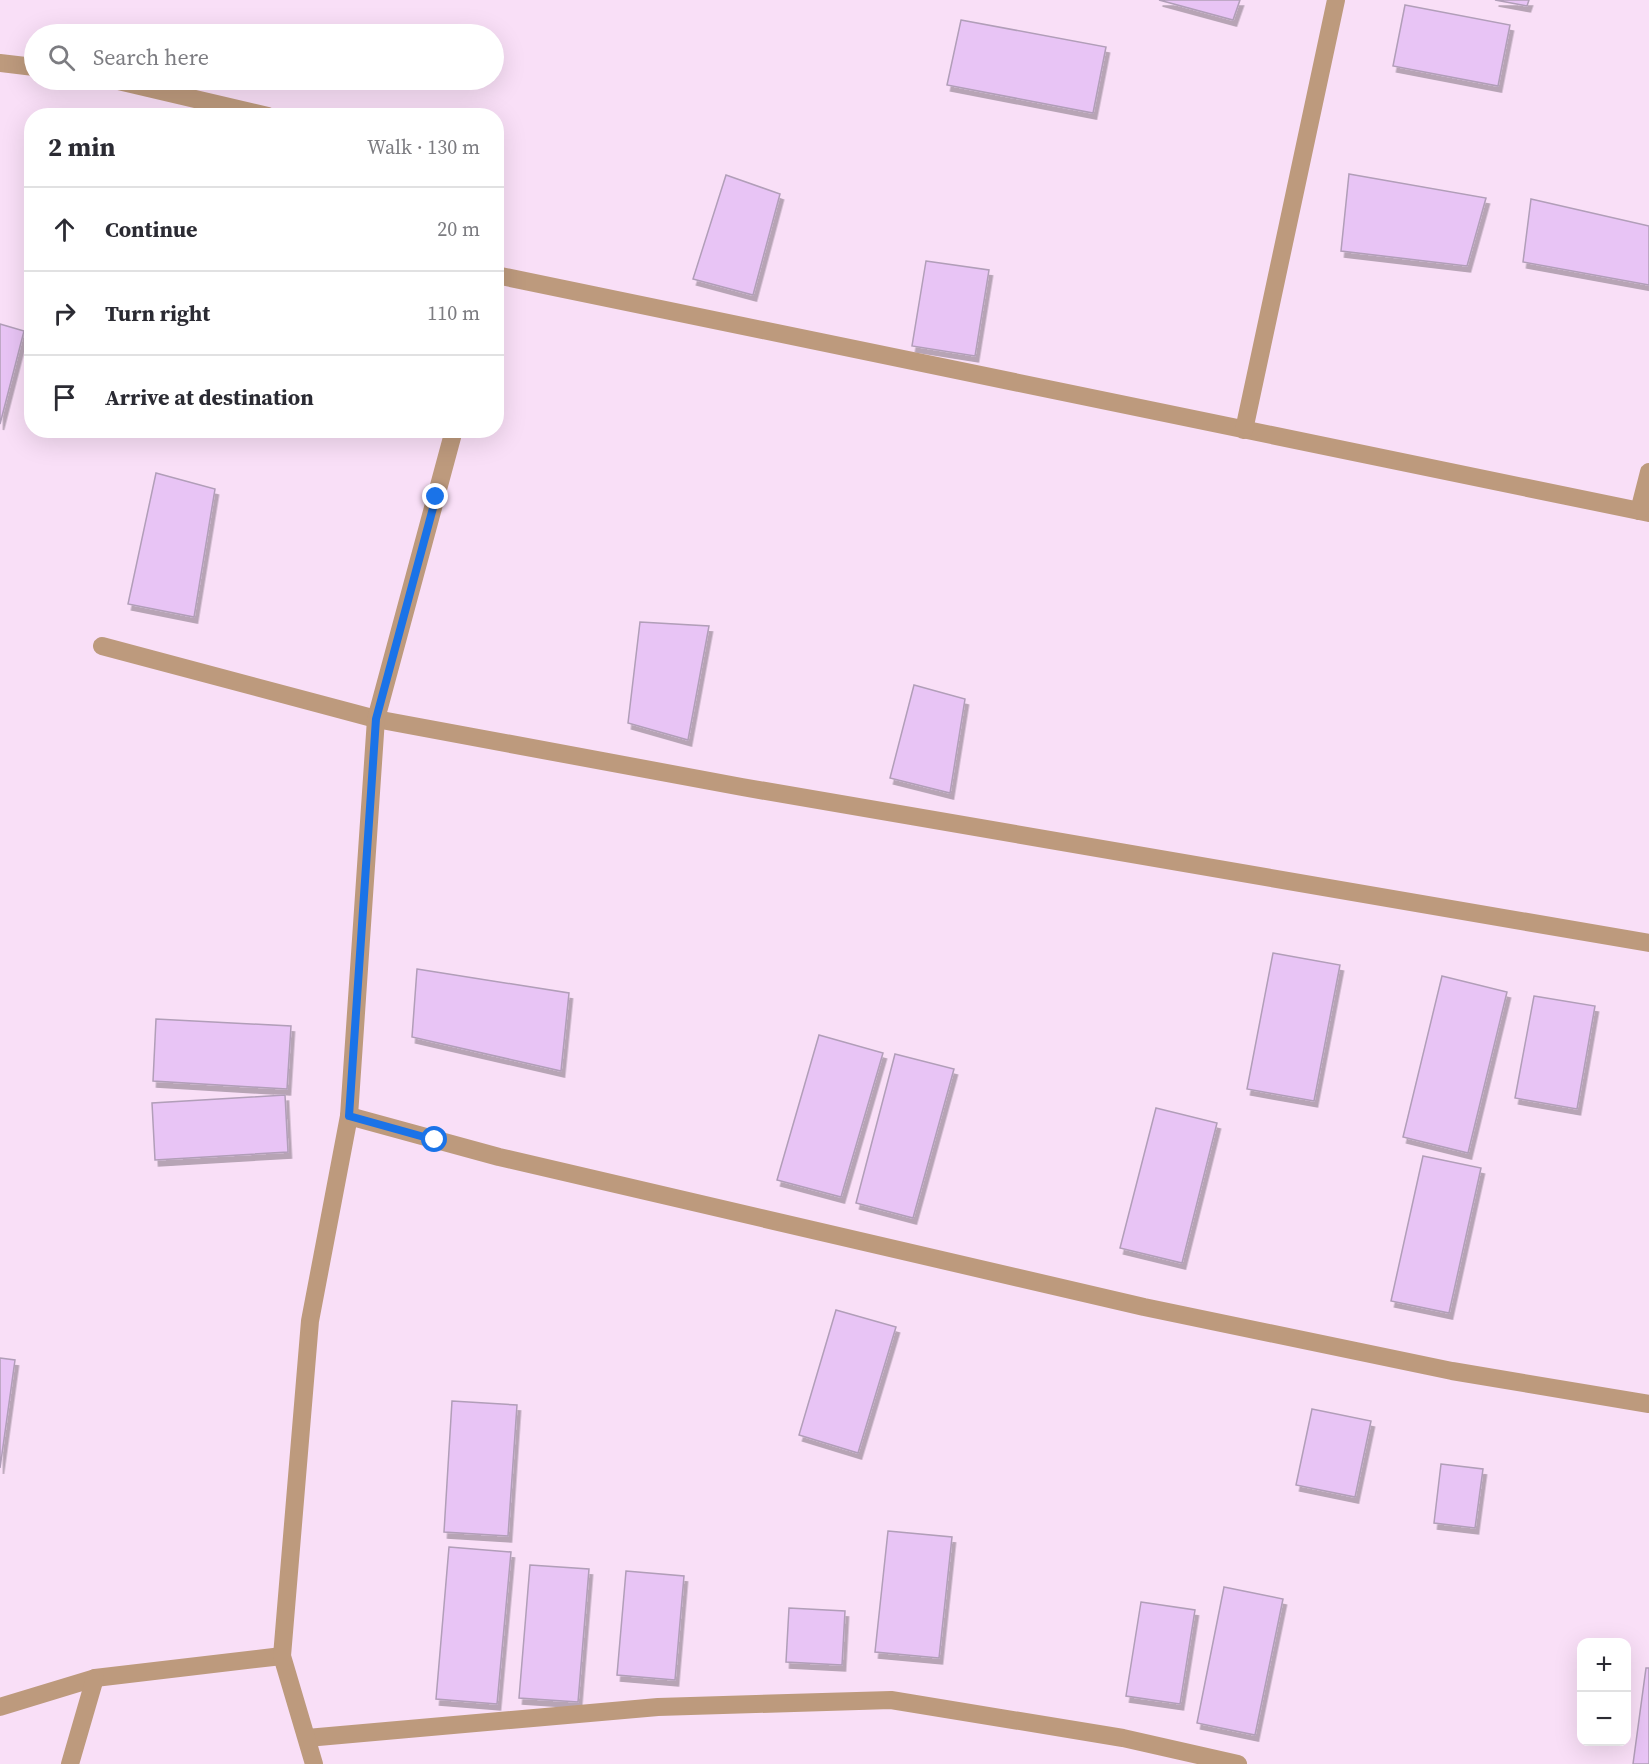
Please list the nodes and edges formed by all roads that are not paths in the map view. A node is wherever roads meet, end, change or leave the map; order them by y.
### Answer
1 (1336, 0) edge
2 (0, 63) edge
3 (24, 66) edge
4 (157, 90) edge
5 (234, 108) edge
6 (504, 277) edge
7 (1244, 430) junction
8 (452, 438) edge
9 (1649, 472) edge
10 (1644, 512) edge
11 (102, 646) dead end
12 (376, 719) junction
13 (1649, 943) edge
14 (349, 1116) junction
15 (1649, 1404) edge
16 (282, 1656) junction
17 (95, 1678) junction
18 (0, 1707) edge
19 (307, 1738) junction
20 (70, 1764) edge
21 (314, 1764) edge
22 (1238, 1764) edge

1 - 7 street
2 - 3 street
4 - 5 street
6 - 7 street
7 - 10 street
8 - 12 street
9 - 10 street
11 - 12 street
12 - 13 street
12 - 14 street
14 - 15 street
14 - 16 street
16 - 17 street
16 - 19 street
17 - 18 street
17 - 20 street
19 - 21 street
19 - 22 street

